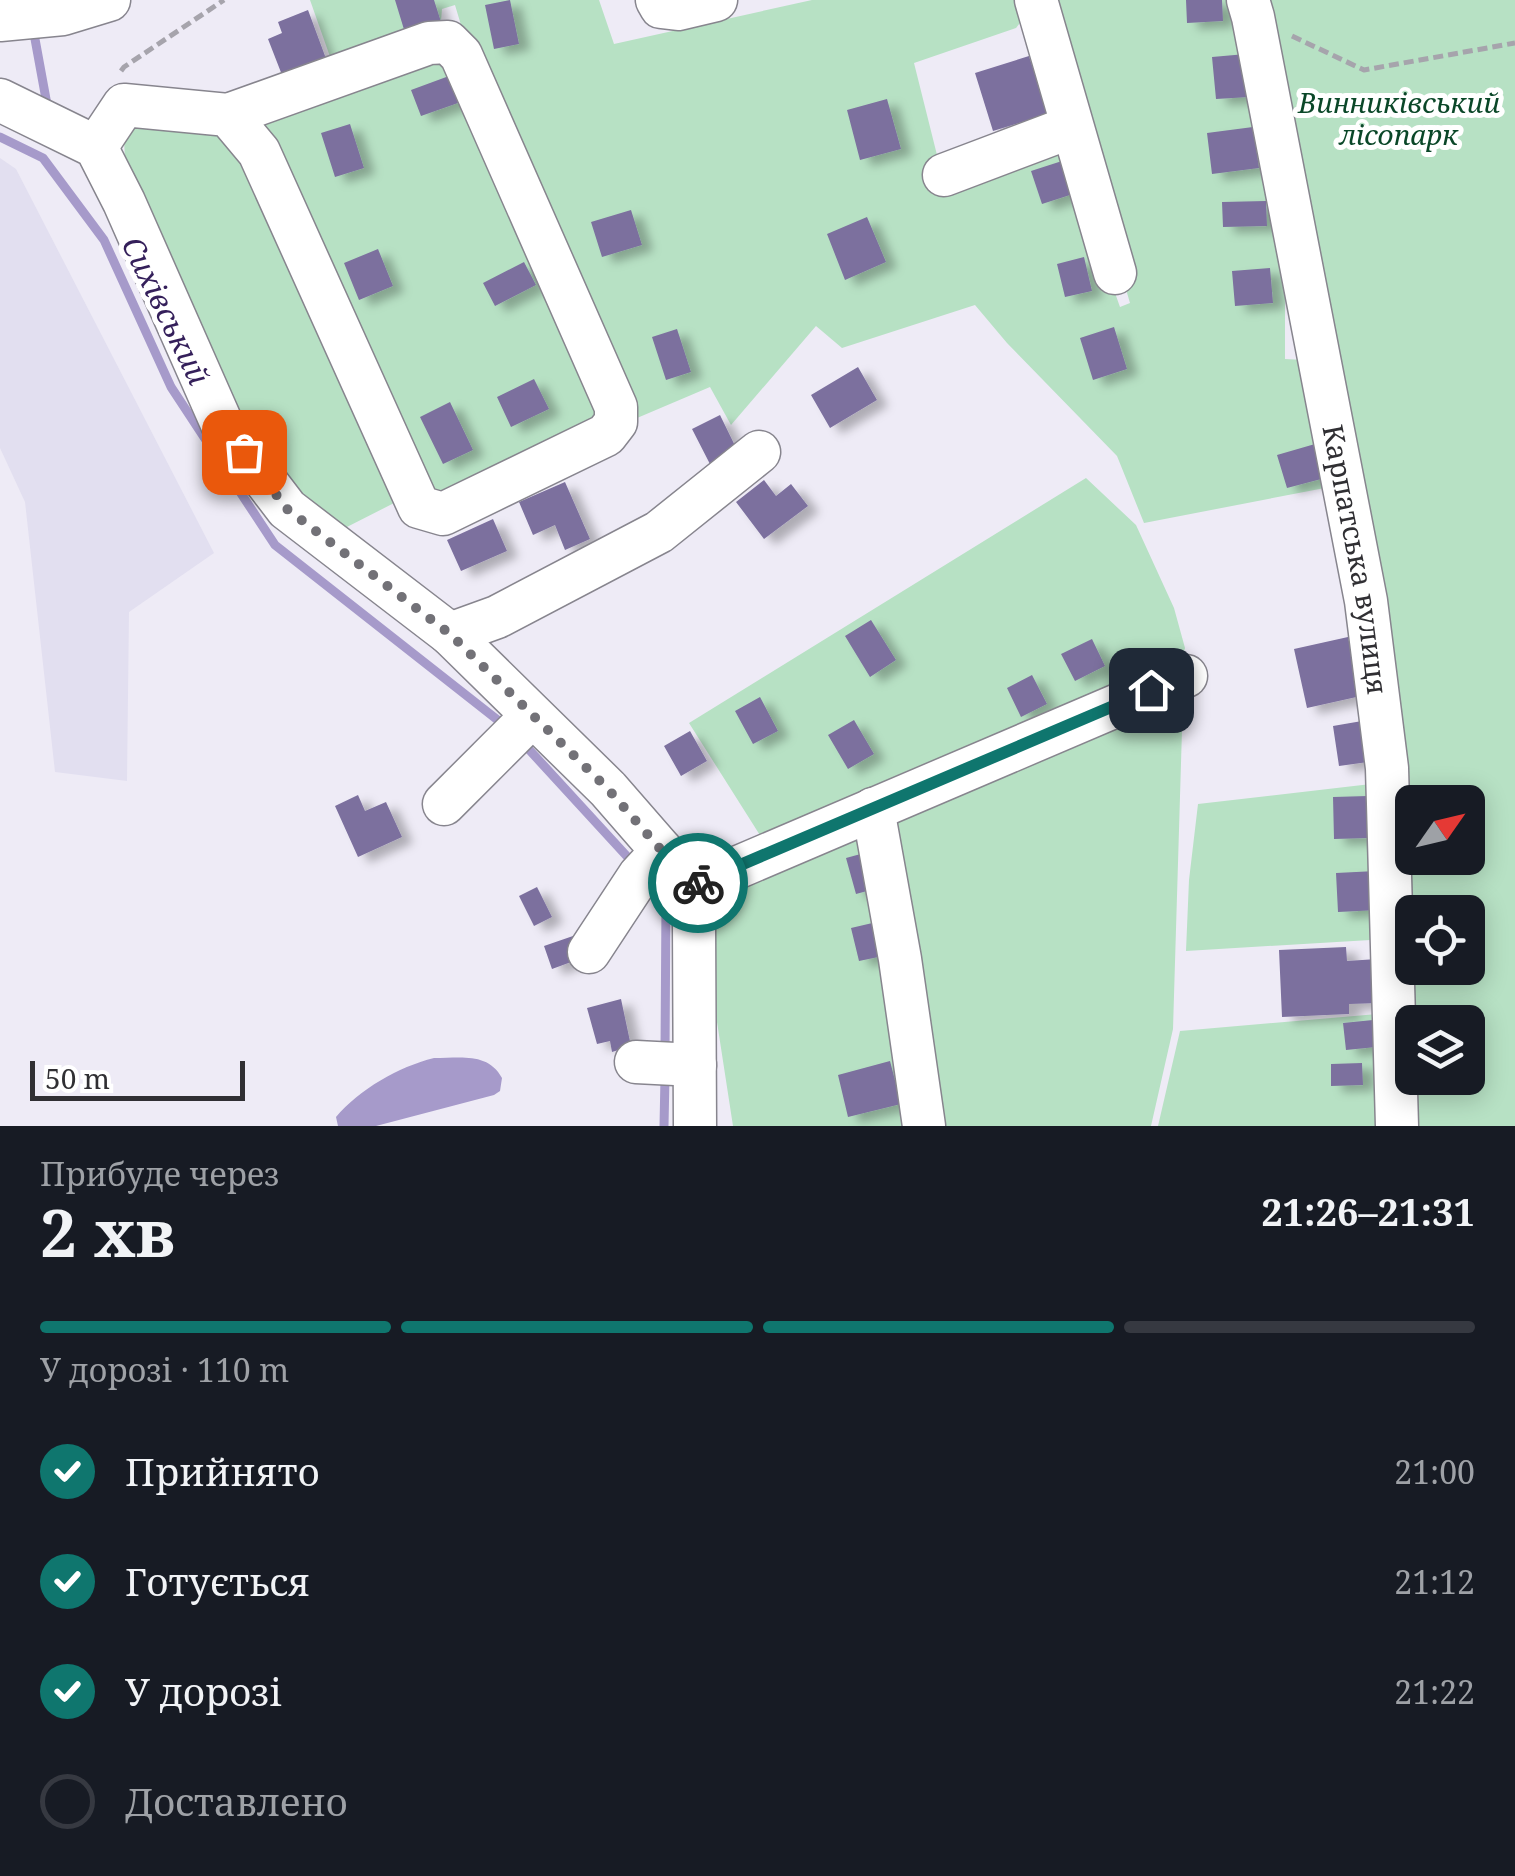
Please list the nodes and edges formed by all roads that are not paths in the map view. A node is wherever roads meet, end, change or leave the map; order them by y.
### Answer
1 (109, 0) edge
2 (657, 0) edge
3 (716, 0) edge
4 (1036, 0) edge
5 (1251, 9) edge
6 (0, 20) edge
7 (0, 100) edge
8 (228, 115) junction
9 (1071, 127) junction
10 (105, 134) junction
11 (944, 175) dead end
12 (1115, 273) dead end
13 (759, 452) dead end
14 (450, 634) junction
15 (1186, 676) dead end
16 (532, 716) junction
17 (444, 804) dead end
18 (874, 809) junction
19 (649, 866) junction
20 (687, 888) junction
21 (589, 952) dead end
22 (695, 1126) edge
23 (924, 1126) edge
24 (1397, 1126) edge

1 - 6 street
2 - 3 street
4 - 9 street
5 - 24 street, Карпатська вулиця
7 - 10 street
8 - 8 street
8 - 10 street
9 - 11 street
9 - 12 street
10 - 14 street
13 - 14 street
14 - 16 street
15 - 18 street
16 - 17 street
16 - 19 street
18 - 20 street
18 - 23 street
19 - 20 street
19 - 21 street
20 - 22 street

